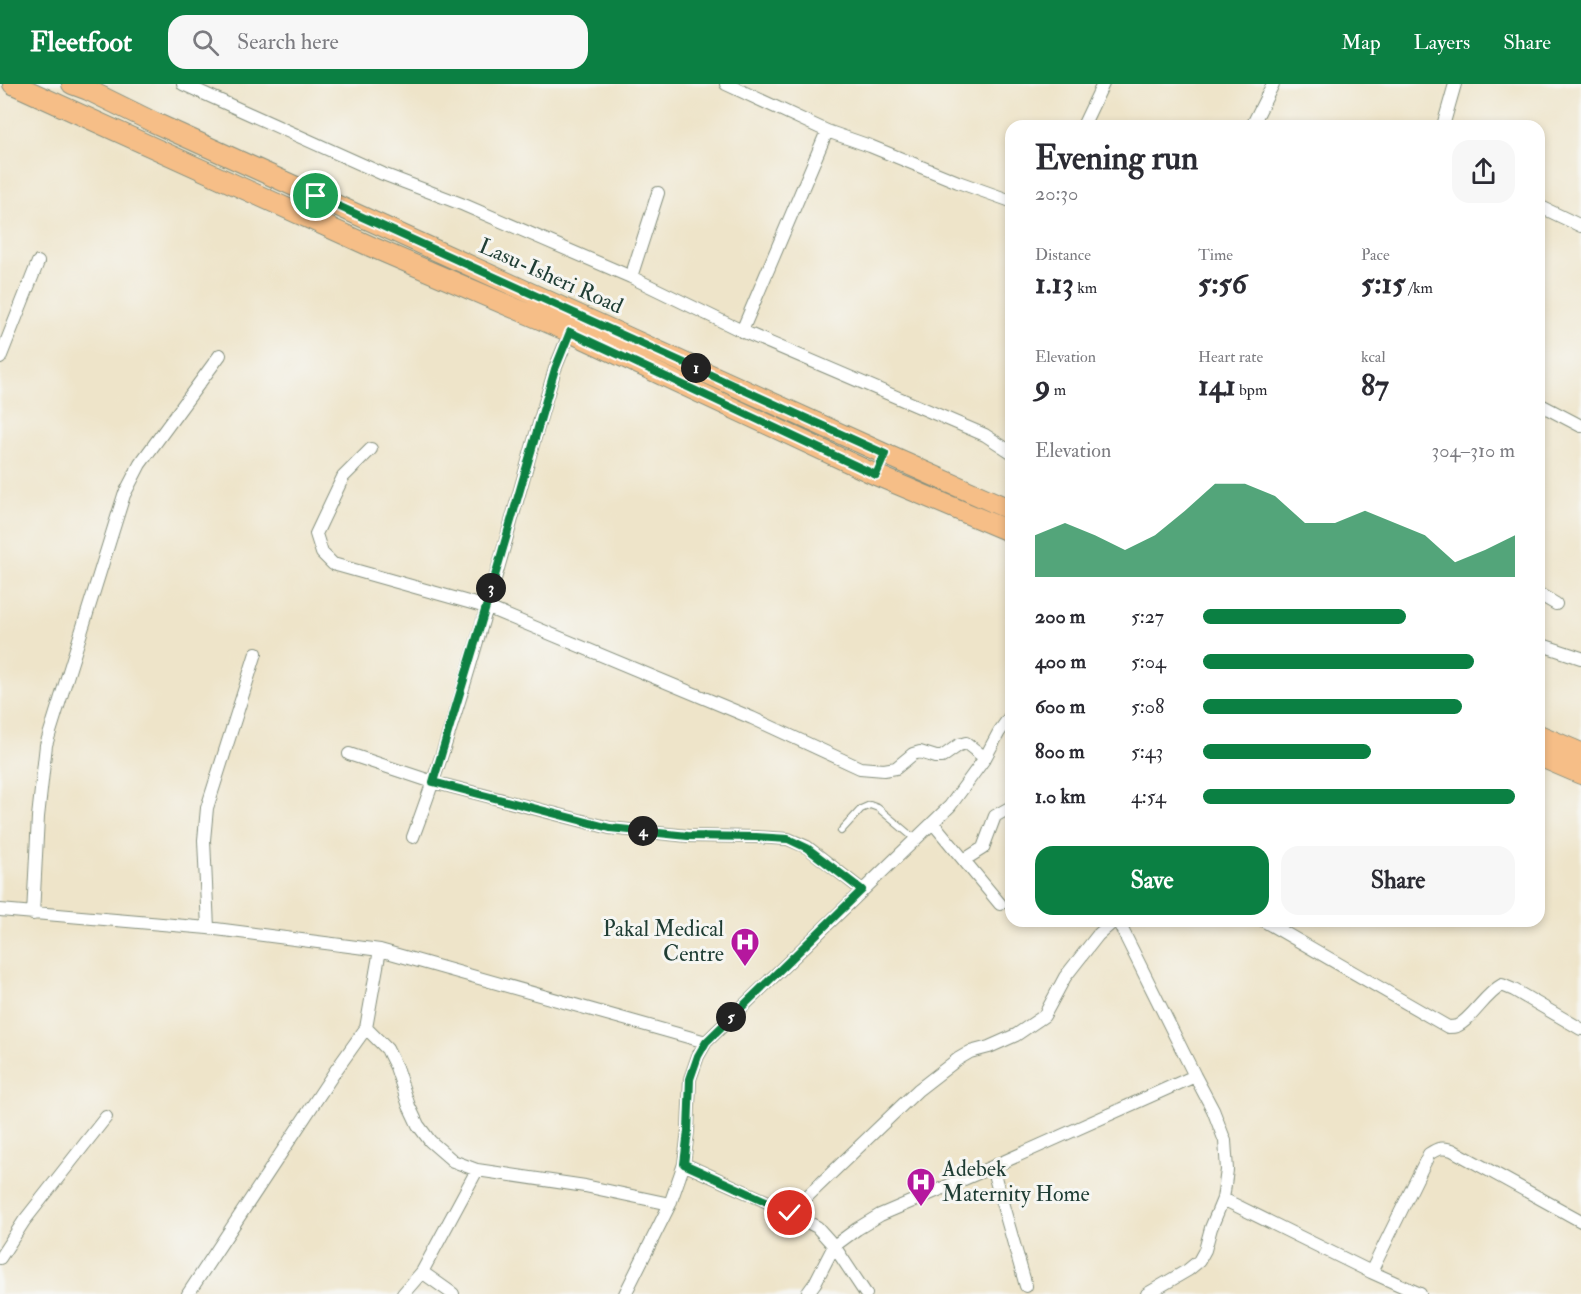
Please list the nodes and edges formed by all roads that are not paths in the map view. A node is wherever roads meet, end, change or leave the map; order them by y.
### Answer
1 (13, 84) edge
2 (72, 84) edge
3 (183, 84) edge
4 (726, 84) edge
5 (1104, 84) edge
6 (1273, 84) edge
7 (1455, 84) edge
8 (1086, 120) edge
9 (1255, 120) edge
10 (1445, 120) edge
11 (826, 131) junction
12 (658, 193) dead end
13 (1005, 199) edge
14 (1545, 209) edge
15 (1581, 226) edge
16 (38, 262) dead end
17 (631, 277) junction
18 (742, 331) junction
19 (570, 332) junction
20 (4, 335) edge
21 (220, 355) dead end
22 (0, 358) edge
23 (1545, 407) edge
24 (1581, 426) edge
25 (371, 449) dead end
26 (1005, 449) edge
27 (885, 454) junction
28 (876, 475) junction
29 (1005, 507) edge
30 (1005, 529) edge
31 (1545, 598) edge
32 (1556, 604) dead end
33 (486, 607) junction
34 (1545, 646) edge
35 (256, 653) dead end
36 (1581, 658) edge
37 (1005, 724) edge
38 (1545, 738) edge
39 (1581, 753) edge
40 (349, 754) dead end
41 (985, 758) junction
42 (1545, 759) edge
43 (1581, 774) edge
44 (433, 782) junction
45 (1005, 810) edge
46 (933, 823) junction
47 (841, 831) dead end
48 (413, 837) dead end
49 (915, 839) junction
50 (964, 860) junction
51 (862, 890) junction
52 (1000, 904) dead end
53 (0, 910) edge
54 (33, 914) junction
55 (1107, 927) edge
56 (1121, 927) edge
57 (1274, 927) edge
58 (208, 928) junction
59 (380, 950) junction
60 (366, 1028) junction
61 (1581, 1029) edge
62 (706, 1042) junction
63 (1195, 1076) junction
64 (106, 1117) dead end
65 (684, 1164) junction
66 (992, 1167) junction
67 (477, 1170) junction
68 (1223, 1199) junction
69 (670, 1204) junction
70 (790, 1213) junction
71 (1581, 1221) edge
72 (834, 1246) junction
73 (0, 1258) edge
74 (422, 1272) junction
75 (1371, 1272) junction
76 (1026, 1286) dead end
77 (188, 1294) edge
78 (403, 1294) edge
79 (453, 1294) edge
80 (625, 1294) edge
81 (807, 1294) edge
82 (866, 1294) edge
83 (1147, 1294) edge
84 (1420, 1294) edge

1 - 19 main road, Lasu-Isheri Road
2 - 27 main road, Lasu-Isheri Road
3 - 17 street
4 - 11 street
5 - 8 street
6 - 9 street
7 - 10 street
11 - 13 street
11 - 18 street
12 - 17 street
14 - 15 street
16 - 20 street
17 - 18 street
18 - 26 street
19 - 28 main road, Lasu-Isheri Road
19 - 33 street
20 - 22 street
21 - 54 street
23 - 24 street
25 - 33 street
27 - 28 main road
27 - 29 main road, Lasu-Isheri Road
28 - 30 main road, Lasu-Isheri Road
31 - 32 street
33 - 41 street
33 - 44 street
34 - 36 street
35 - 58 street
37 - 41 street
38 - 39 main road
40 - 44 street
41 - 46 street
42 - 43 main road
44 - 48 street
44 - 51 street
45 - 50 street
46 - 49 street
46 - 50 street
47 - 49 lane
49 - 51 street
50 - 52 street
51 - 62 street
53 - 54 street
54 - 58 street
55 - 70 street
56 - 63 street
57 - 61 street
58 - 59 street
59 - 60 street
59 - 62 street
60 - 67 street
60 - 77 street
62 - 65 street
63 - 66 street
63 - 68 street
64 - 73 street
65 - 69 street
65 - 70 street
66 - 72 street
66 - 76 street
67 - 69 street
67 - 74 street
68 - 75 street
68 - 83 street
69 - 80 street
70 - 72 street
71 - 75 street
72 - 81 street
72 - 82 street
74 - 78 street
74 - 79 street
75 - 84 street

